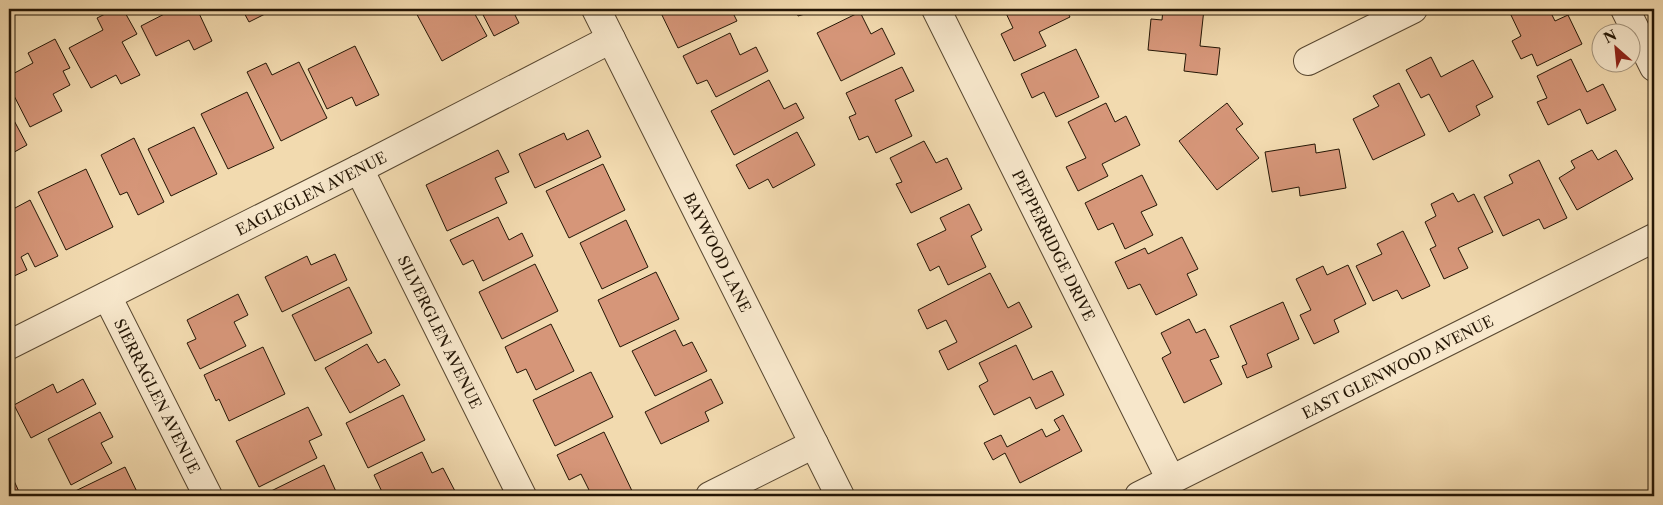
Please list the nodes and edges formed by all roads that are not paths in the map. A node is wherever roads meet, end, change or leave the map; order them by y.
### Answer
1 (596, 9) edge
2 (936, 9) edge
3 (1413, 9) edge
4 (1625, 9) edge
5 (611, 39) junction
6 (1308, 61) dead end
7 (1654, 67) edge
8 (359, 169) junction
9 (1654, 238) edge
10 (108, 296) junction
11 (9, 345) edge
12 (814, 444) junction
13 (1171, 480) junction
14 (208, 496) edge
15 (522, 496) edge
16 (710, 496) edge
17 (840, 496) edge
18 (1139, 496) edge

1 - 5 street, BAYWOOD LANE
2 - 13 street, PEPPERRIDGE DRIVE
3 - 6 street
4 - 7 street
5 - 8 street, EAGLEGLEN AVENUE
5 - 12 street, BAYWOOD LANE
8 - 10 street, EAGLEGLEN AVENUE
8 - 15 street, SILVERGLEN AVENUE
9 - 13 street, EAST GLENWOOD AVENUE
10 - 11 street, EAGLEGLEN AVENUE
10 - 14 street, SIERRAGLEN AVENUE
12 - 16 street
12 - 17 street, BAYWOOD LANE
13 - 18 street, EAST GLENWOOD AVENUE

